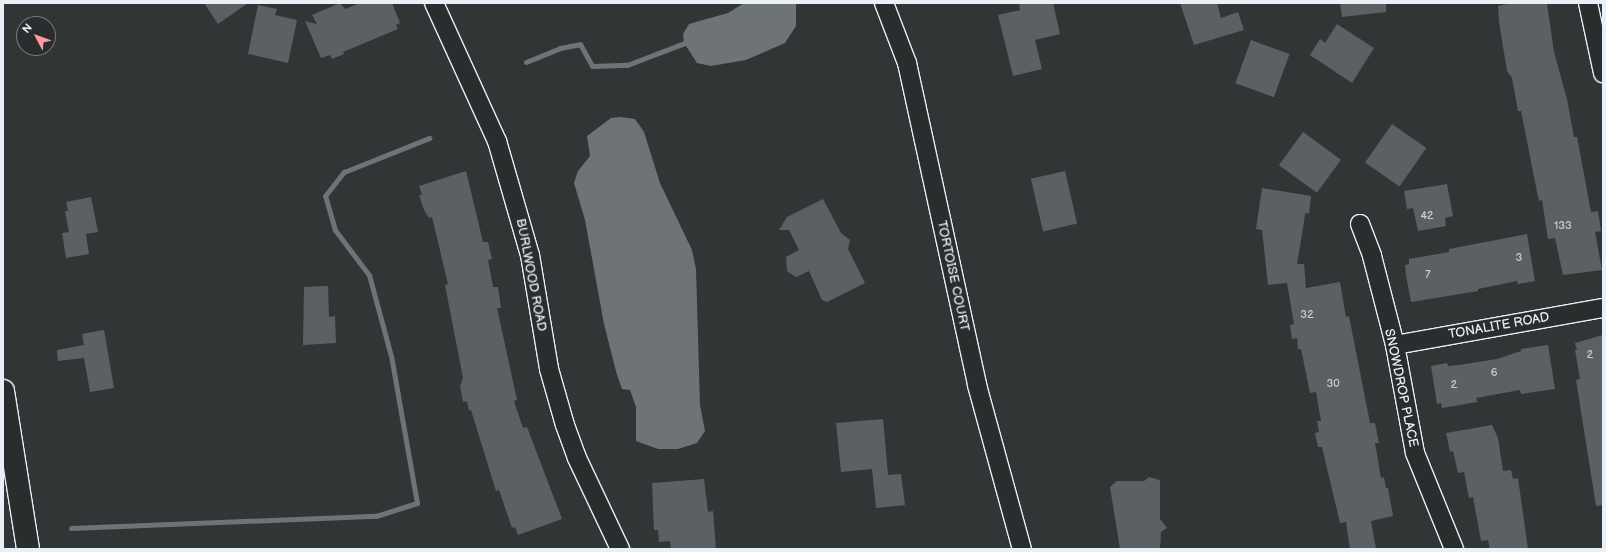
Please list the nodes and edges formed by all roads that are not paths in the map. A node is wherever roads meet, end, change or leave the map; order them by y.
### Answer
1 (434, 3) edge
2 (884, 3) edge
3 (1588, 3) edge
4 (1603, 73) edge
5 (1360, 224) dead end
6 (1603, 308) edge
7 (1395, 346) junction
8 (3, 391) edge
9 (28, 549) edge
10 (620, 549) edge
11 (1022, 549) edge
12 (1454, 549) edge

1 - 10 street, BURLWOOD ROAD
2 - 11 street, TORTOISE COURT
3 - 4 street
5 - 7 street, SNOWDROP PLACE
6 - 7 street, TONALITE ROAD
7 - 12 street, SNOWDROP PLACE
8 - 9 main road

